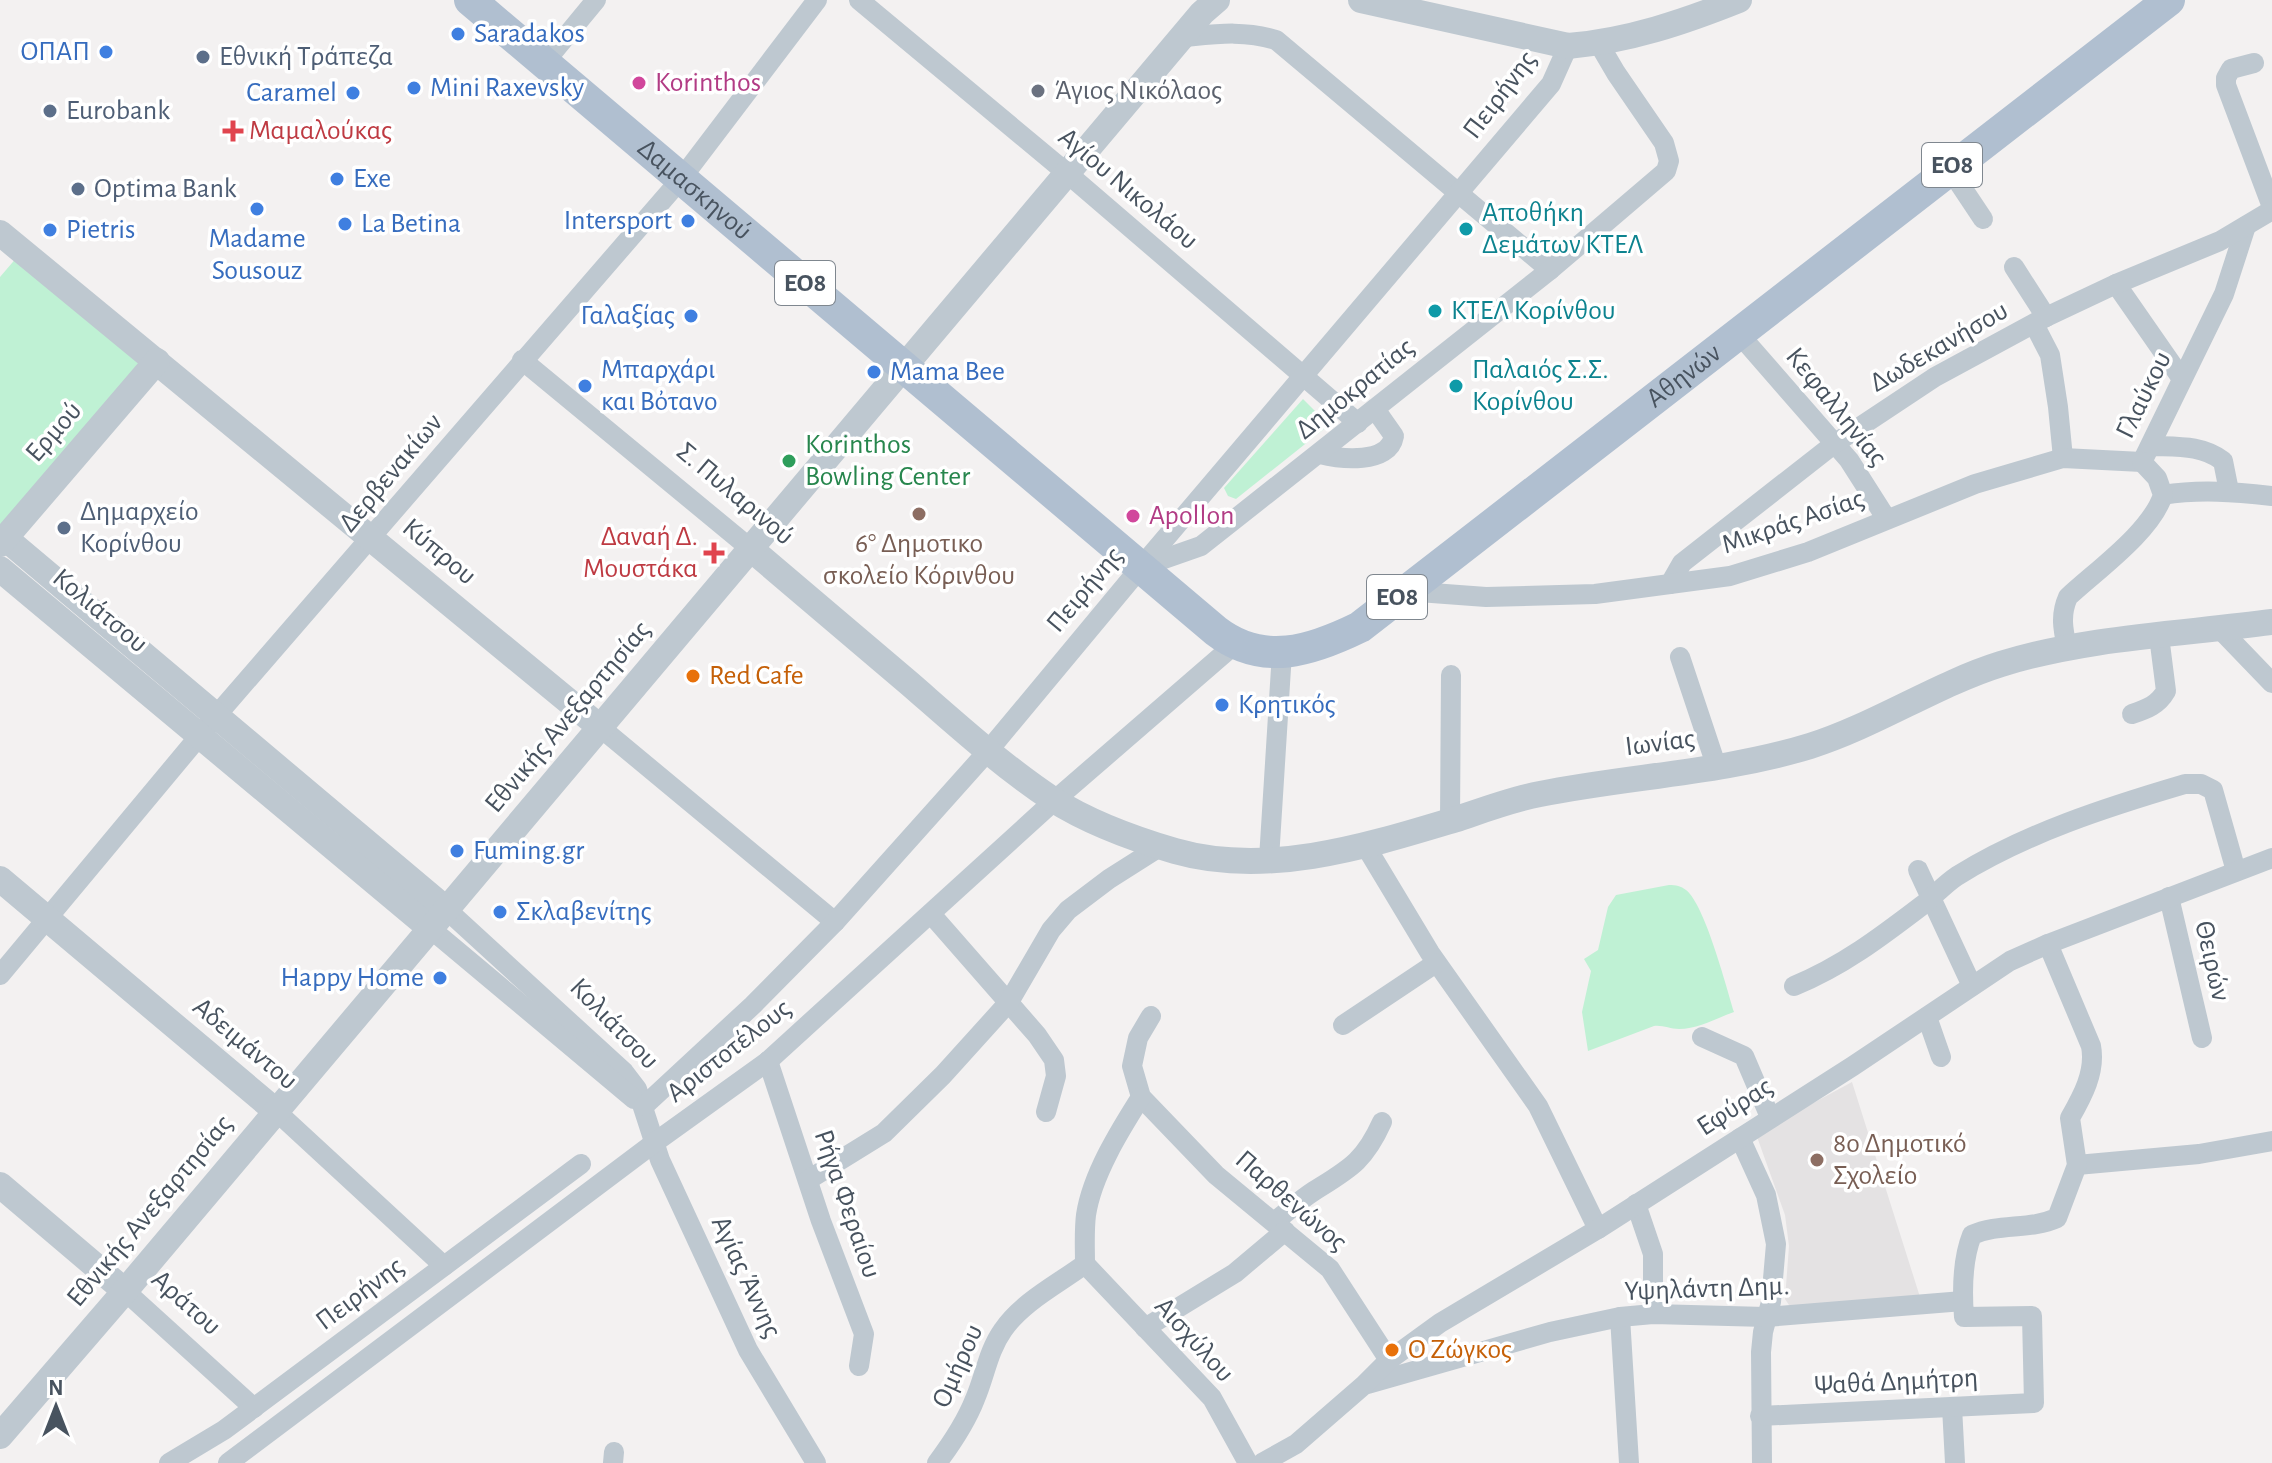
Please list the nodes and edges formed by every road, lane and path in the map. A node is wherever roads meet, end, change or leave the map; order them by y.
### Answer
1 (470, 0) edge
2 (596, 0) edge
3 (817, 0) edge
4 (859, 0) edge
5 (1217, 0) edge
6 (1361, 0) edge
7 (1739, 0) edge
8 (2169, 0) edge
9 (1184, 37) junction
10 (1599, 44) junction
11 (1568, 46) junction
12 (544, 63) junction
13 (2254, 63) dead end
14 (1949, 168) junction
15 (1068, 174) junction
16 (681, 179) junction
17 (1459, 193) junction
18 (2272, 209) edge
19 (1983, 219) dead end
20 (2246, 226) junction
21 (1, 237) edge
22 (2014, 267) dead end
23 (1550, 270) junction
24 (2116, 284) junction
25 (2040, 320) junction
26 (1739, 334) junction
27 (522, 360) junction
28 (157, 361) junction
29 (905, 367) junction
30 (1305, 377) junction
31 (2182, 379) junction
32 (1375, 409) junction
33 (1358, 423) junction
34 (1834, 444) junction
35 (1320, 454) junction
36 (2147, 454) junction
37 (2063, 458) junction
38 (2229, 491) junction
39 (2163, 495) junction
40 (2272, 496) edge
41 (1886, 518) junction
42 (373, 538) junction
43 (2, 541) edge
44 (751, 549) junction
45 (1141, 567) junction
46 (0, 569) edge
47 (1670, 584) junction
48 (1405, 591) junction
49 (2272, 622) edge
50 (2220, 629) junction
51 (2159, 636) junction
52 (1234, 645) junction
53 (2067, 648) junction
54 (1282, 652) junction
55 (1680, 657) dead end
56 (1451, 675) dead end
57 (2272, 683) edge
58 (2132, 714) dead end
59 (209, 726) junction
60 (601, 728) junction
61 (988, 751) junction
62 (1717, 768) junction
63 (1055, 800) junction
64 (1450, 821) junction
65 (1365, 845) junction
66 (1161, 846) junction
67 (2272, 858) edge
68 (1269, 859) junction
69 (1918, 870) dead end
70 (2236, 871) junction
71 (0, 879) edge
72 (2169, 897) junction
73 (1932, 898) junction
74 (931, 914) junction
75 (439, 919) junction
76 (48, 920) junction
77 (835, 922) junction
78 (2048, 944) junction
79 (1436, 963) junction
80 (0, 975) edge
81 (1794, 986) dead end
82 (1972, 986) junction
83 (1009, 1002) junction
84 (1151, 1016) dead end
85 (1927, 1017) junction
86 (1343, 1025) dead end
87 (1702, 1037) dead end
88 (2202, 1038) dead end
89 (1941, 1057) dead end
90 (768, 1061) junction
91 (1141, 1097) junction
92 (644, 1106) junction
93 (277, 1112) junction
94 (1046, 1112) dead end
95 (1770, 1117) junction
96 (1382, 1122) dead end
97 (1740, 1138) junction
98 (2272, 1141) edge
99 (654, 1143) junction
100 (581, 1164) dead end
101 (2077, 1165) junction
102 (808, 1180) junction
103 (0, 1185) edge
104 (1636, 1204) junction
105 (1280, 1227) junction
106 (1598, 1229) junction
107 (1085, 1264) junction
108 (444, 1266) junction
109 (125, 1291) junction
110 (1963, 1301) junction
111 (1653, 1314) junction
112 (1620, 1317) junction
113 (1766, 1317) junction
114 (1145, 1328) junction
115 (1389, 1360) junction
116 (859, 1366) dead end
117 (1364, 1385) junction
118 (1952, 1407) junction
119 (254, 1408) junction
120 (1760, 1416) junction
121 (0, 1436) edge
122 (1262, 1462) edge
123 (169, 1463) edge
124 (228, 1463) edge
125 (816, 1463) edge
126 (937, 1463) edge
127 (1629, 1463) edge
128 (1762, 1463) edge
129 (1955, 1463) edge

1 - 12 main road, Δαμασκηνού / ΕΟ8
2 - 12 street
3 - 16 street, Δερβενακίων
4 - 15 street, Αγίου Νικολάου
5 - 9 street, Εθνικής Ανεξαρτησίας
6 - 11 street
7 - 10 street
8 - 14 main road, Αθηνών / ΕΟ8
9 - 15 street, Εθνικής Ανεξαρτησίας
9 - 17 street
10 - 11 street
10 - 23 street, Δημοκρατίας
11 - 17 street, Πειρήνης
12 - 16 main road, Δαμασκηνού / ΕΟ8
13 - 18 street
14 - 19 street
14 - 26 main road, Αθηνών / ΕΟ8
15 - 29 street, Εθνικής Ανεξαρτησίας
15 - 30 street, Αγίου Νικολάου
16 - 27 street, Δερβενακίων
16 - 29 main road, Δαμασκηνού / ΕΟ8
17 - 23 street
17 - 30 street, Πειρήνης
18 - 20 street, Δωδεκανήσου
20 - 24 street, Δωδεκανήσου
20 - 31 street, Γλαύκου
21 - 28 street, Κύπρου
22 - 25 street
23 - 32 street, Δημοκρατίας
24 - 25 street, Δωδεκανήσου
24 - 31 street
25 - 34 street, Δωδεκανήσου
25 - 37 street
26 - 34 street, Κεφαλληνίας
26 - 48 main road, Αθηνών / ΕΟ8
27 - 42 street, Δερβενακίων
27 - 44 street, Σ. Πυλαρινού
28 - 42 street, Κύπρου
28 - 43 street, Ερμού
29 - 44 street, Εθνικής Ανεξαρτησίας
29 - 45 main road, Δαμασκηνού / ΕΟ8
30 - 33 street, Αγίου Νικολάου
30 - 45 street, Πειρήνης
31 - 36 street, Γλαύκου
32 - 33 street, Δημοκρατίας
32 - 35 street
33 - 35 street, Δημοκρατίας
34 - 41 street, Κεφαλληνίας
34 - 47 street, Δωδεκανήσου
35 - 45 street, Δημοκρατίας
36 - 37 street, Μικράς Ασίας
36 - 38 street, Μικράς Ασίας
36 - 39 street, Γλαύκου
37 - 41 street, Μικράς Ασίας
38 - 39 street
38 - 40 street
39 - 53 street
41 - 47 street, Μικράς Ασίας
42 - 59 street, Δερβενακίων
42 - 60 street, Κύπρου
43 - 59 street, Κολιάτσου
44 - 60 street, Εθνικής Ανεξαρτησίας
44 - 61 street, Σ. Πυλαρινού
45 - 52 main road, ΕΟ8
45 - 61 street, Πειρήνης
46 - 59 street, Κολιάτσου
47 - 48 street, Μικράς Ασίας
48 - 54 main road, Αθηνών / ΕΟ8
49 - 50 street, Ιωνίας
50 - 51 street, Ιωνίας
50 - 57 street
51 - 53 street, Ιωνίας
51 - 58 street
52 - 54 main road, Αθηνών / ΕΟ8
52 - 63 street, Αριστοτέλους
53 - 62 street, Ιωνίας
54 - 68 street
55 - 62 street
56 - 64 street
59 - 75 street, Κολιάτσου
59 - 76 street, Δερβενακίων
60 - 75 street, Εθνικής Ανεξαρτησίας
60 - 77 street, Κύπρου
61 - 63 street, Σ. Πυλαρινού
61 - 77 street, Πειρήνης
62 - 64 street, Ιωνίας
63 - 66 street, Ιωνίας
63 - 74 street, Αριστοτέλους
64 - 65 street, Ιωνίας
65 - 68 street, Ιωνίας
65 - 79 street
66 - 68 street, Ιωνίας
66 - 83 street
67 - 70 street, Εφύρας
69 - 73 street
70 - 72 street, Εφύρας
70 - 73 street
71 - 76 street, Αδειμάντου
72 - 78 street, Εφύρας
72 - 88 street, Θειρών
73 - 81 street
73 - 82 street
74 - 83 street
74 - 90 street, Αριστοτέλους
75 - 92 street, Κολιάτσου
75 - 93 street, Εθνικής Ανεξαρτησίας
76 - 80 street, Δερβενακίων
76 - 93 street, Αδειμάντου
77 - 92 street, Πειρήνης
78 - 82 street, Εφύρας
78 - 101 street
79 - 86 street
79 - 106 street
82 - 85 street, Εφύρας
83 - 94 street
83 - 102 street
84 - 91 street
85 - 89 street
85 - 95 street, Εφύρας
87 - 95 street
90 - 99 street, Αριστοτέλους
90 - 102 street, Ρήγα Φεραίου
91 - 105 street, Παρθενώνος
91 - 107 street
92 - 99 street, Αγίας Άννης
93 - 108 street, Αδειμάντου
93 - 109 street, Εθνικής Ανεξαρτησίας
95 - 97 street, Εφύρας
96 - 105 street
97 - 104 street, Εφύρας
97 - 113 street
98 - 101 street
99 - 124 street, Αριστοτέλους
99 - 125 street, Αγίας Άννης
100 - 108 street, Πειρήνης
101 - 110 street
102 - 116 street, Ρήγα Φεραίου
103 - 109 street, Αράτου
104 - 106 street, Εφύρας
104 - 111 street
105 - 114 street
105 - 115 street, Παρθενώνος
106 - 115 street, Εφύρας
107 - 114 street, Αισχύλου
107 - 126 street, Ομήρου
108 - 119 street, Πειρήνης
109 - 119 street, Αράτου
109 - 121 street, Εθνικής Ανεξαρτησίας
110 - 113 street, Υψηλάντη Δημ.
110 - 118 street, Ψαθά Δημήτρη
111 - 112 street, Υψηλάντη Δημ.
111 - 113 street, Υψηλάντη Δημ.
112 - 117 street, Υψηλάντη Δημ.
112 - 127 street
113 - 120 street
114 - 122 street, Αισχύλου
115 - 117 street, Εφύρας
117 - 122 street, Εφύρας
118 - 120 street, Ψαθά Δημήτρη
118 - 129 street
119 - 123 street, Πειρήνης
120 - 128 street

